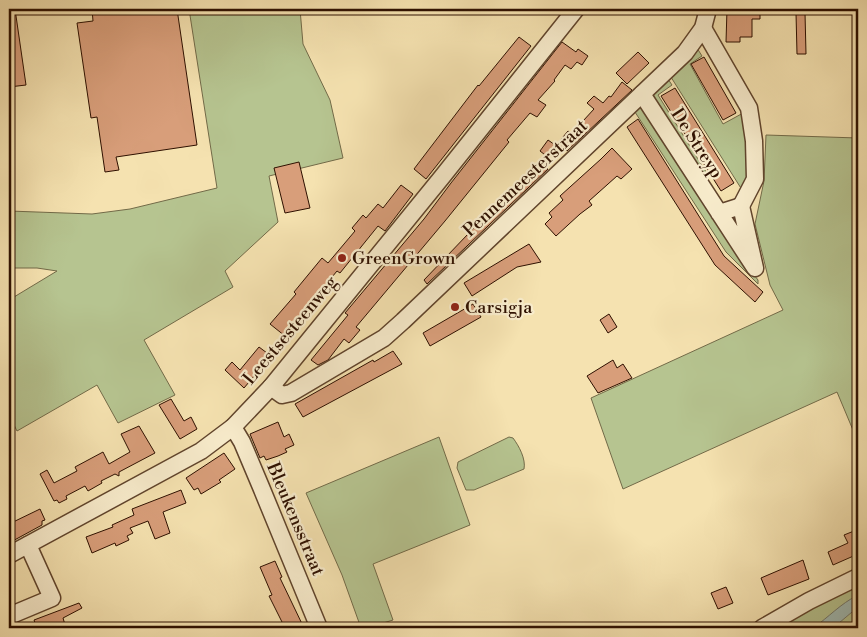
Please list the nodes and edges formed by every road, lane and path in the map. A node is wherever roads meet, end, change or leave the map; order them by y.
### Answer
1 (576, 9) edge
2 (708, 9) edge
3 (702, 28) junction
4 (642, 94) junction
5 (741, 206) junction
6 (719, 213) junction
7 (271, 388) junction
8 (233, 427) junction
9 (28, 545) junction
10 (9, 555) edge
11 (858, 577) edge
12 (9, 616) edge
13 (319, 628) edge
14 (762, 628) edge

1 - 7 street, Leestsesteenweg
2 - 3 street, Pennemeesterstraat
3 - 4 street, Pennemeesterstraat
3 - 5 street
4 - 6 street, De Streyp
4 - 7 street, Pennemeesterstraat
5 - 6 street
5 - 6 street, De Streyp
7 - 8 street, Leestsesteenweg
8 - 9 street, Leestsesteenweg
8 - 13 street, Bleukensstraat
9 - 10 street, Leestsesteenweg
9 - 12 street
11 - 14 street

